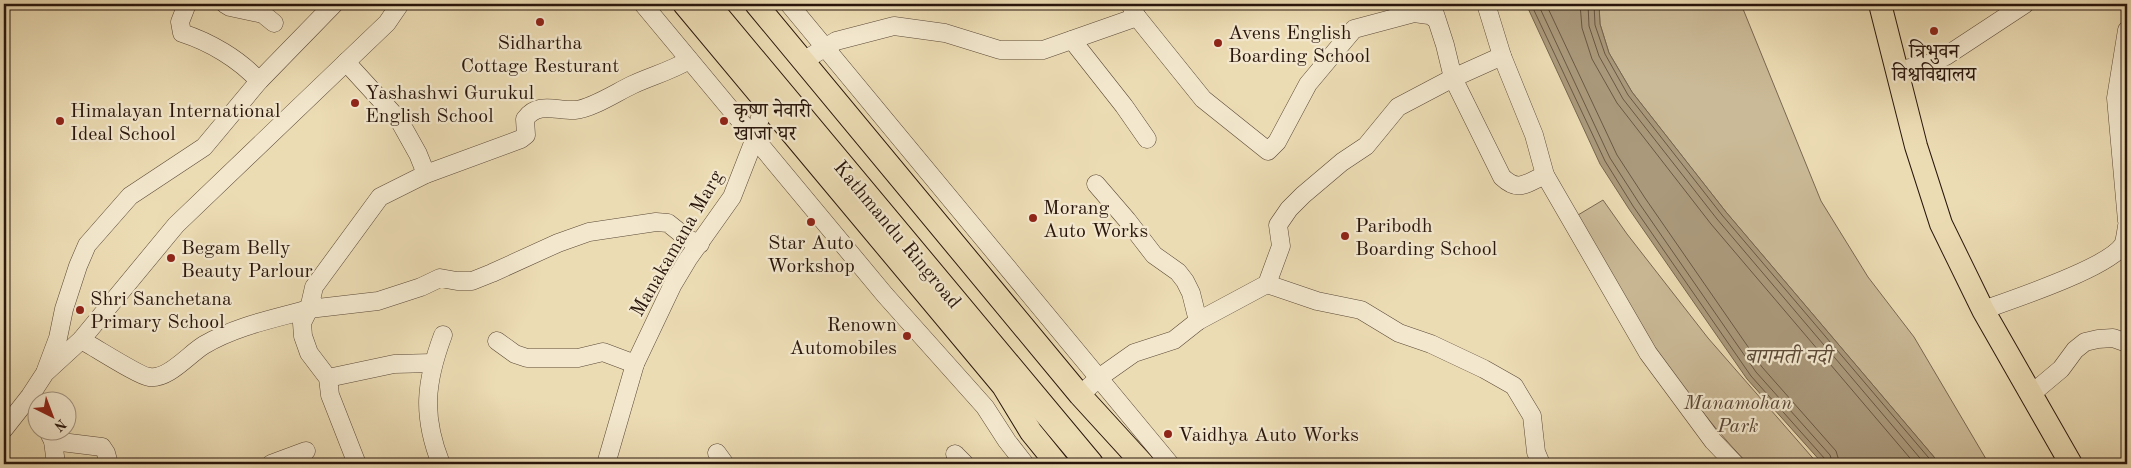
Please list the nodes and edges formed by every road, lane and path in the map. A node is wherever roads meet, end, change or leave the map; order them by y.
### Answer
1 (187, 4) edge
2 (225, 4) edge
3 (334, 4) edge
4 (400, 4) edge
5 (643, 4) edge
6 (684, 4) edge
7 (706, 4) edge
8 (726, 4) edge
9 (756, 4) edge
10 (789, 4) edge
11 (1486, 4) edge
12 (1880, 4) edge
13 (2025, 4) edge
14 (1133, 10) edge
15 (1434, 11) edge
16 (274, 23) dead end
17 (2127, 30) edge
18 (1072, 40) junction
19 (826, 46) junction
20 (1502, 56) junction
21 (689, 60) junction
22 (803, 61) junction
23 (346, 62) junction
24 (1896, 71) junction
25 (1453, 78) junction
26 (259, 81) junction
27 (764, 101) junction
28 (755, 138) junction
29 (1147, 139) dead end
30 (426, 174) junction
31 (1545, 175) junction
32 (1096, 184) dead end
33 (2127, 221) edge
34 (2127, 226) edge
35 (700, 244) junction
36 (1267, 284) junction
37 (309, 309) junction
38 (1983, 310) junction
39 (1198, 321) junction
40 (443, 335) dead end
41 (81, 340) junction
42 (497, 341) dead end
43 (2127, 343) edge
44 (432, 363) junction
45 (635, 364) junction
46 (45, 373) junction
47 (328, 378) junction
48 (1100, 378) junction
49 (39, 390) edge
50 (1080, 395) junction
51 (2030, 395) junction
52 (28, 408) edge
53 (4, 429) edge
54 (51, 440) edge
55 (67, 440) edge
56 (306, 451) dead end
57 (56, 464) edge
58 (109, 464) edge
59 (272, 464) edge
60 (357, 464) edge
61 (441, 464) edge
62 (606, 464) edge
63 (1025, 464) edge
64 (1057, 464) edge
65 (1090, 464) edge
66 (1109, 464) edge
67 (1143, 464) edge
68 (1170, 464) edge
69 (1541, 464) edge
70 (1734, 464) edge
71 (2071, 464) edge

1 - 26 street
2 - 16 street
3 - 26 street
4 - 23 street
5 - 21 street
6 - 27 main road
7 - 65 highway, Kathmandu Ringroad
8 - 66 highway, Kathmandu Ringroad
9 - 22 main road
10 - 19 street
11 - 20 street
12 - 24 main road
13 - 24 street
14 - 15 street
14 - 18 street
15 - 25 street
17 - 33 street
18 - 19 street
18 - 29 street
19 - 22 street
19 - 48 street
20 - 25 street
20 - 31 street
21 - 28 street
21 - 30 street
22 - 50 main road
23 - 30 street
23 - 41 street
24 - 38 main road
25 - 31 street
25 - 36 street
26 - 46 street
27 - 28 street, Manakamana Marg
27 - 64 main road
28 - 35 street, Manakamana Marg
28 - 63 street
30 - 37 street
31 - 70 street
32 - 39 street
34 - 38 street
35 - 37 street
35 - 45 street, Manakamana Marg
36 - 39 street
36 - 69 street
37 - 41 street
37 - 47 street
38 - 51 main road
39 - 48 street
40 - 44 street
41 - 46 street
42 - 45 street
43 - 51 street
44 - 47 street
44 - 61 street
45 - 62 street, Manakamana Marg
46 - 49 street
47 - 60 street
48 - 50 street
48 - 68 street
50 - 67 main road
51 - 71 main road
52 - 53 street
54 - 57 street
55 - 58 street
56 - 59 street

